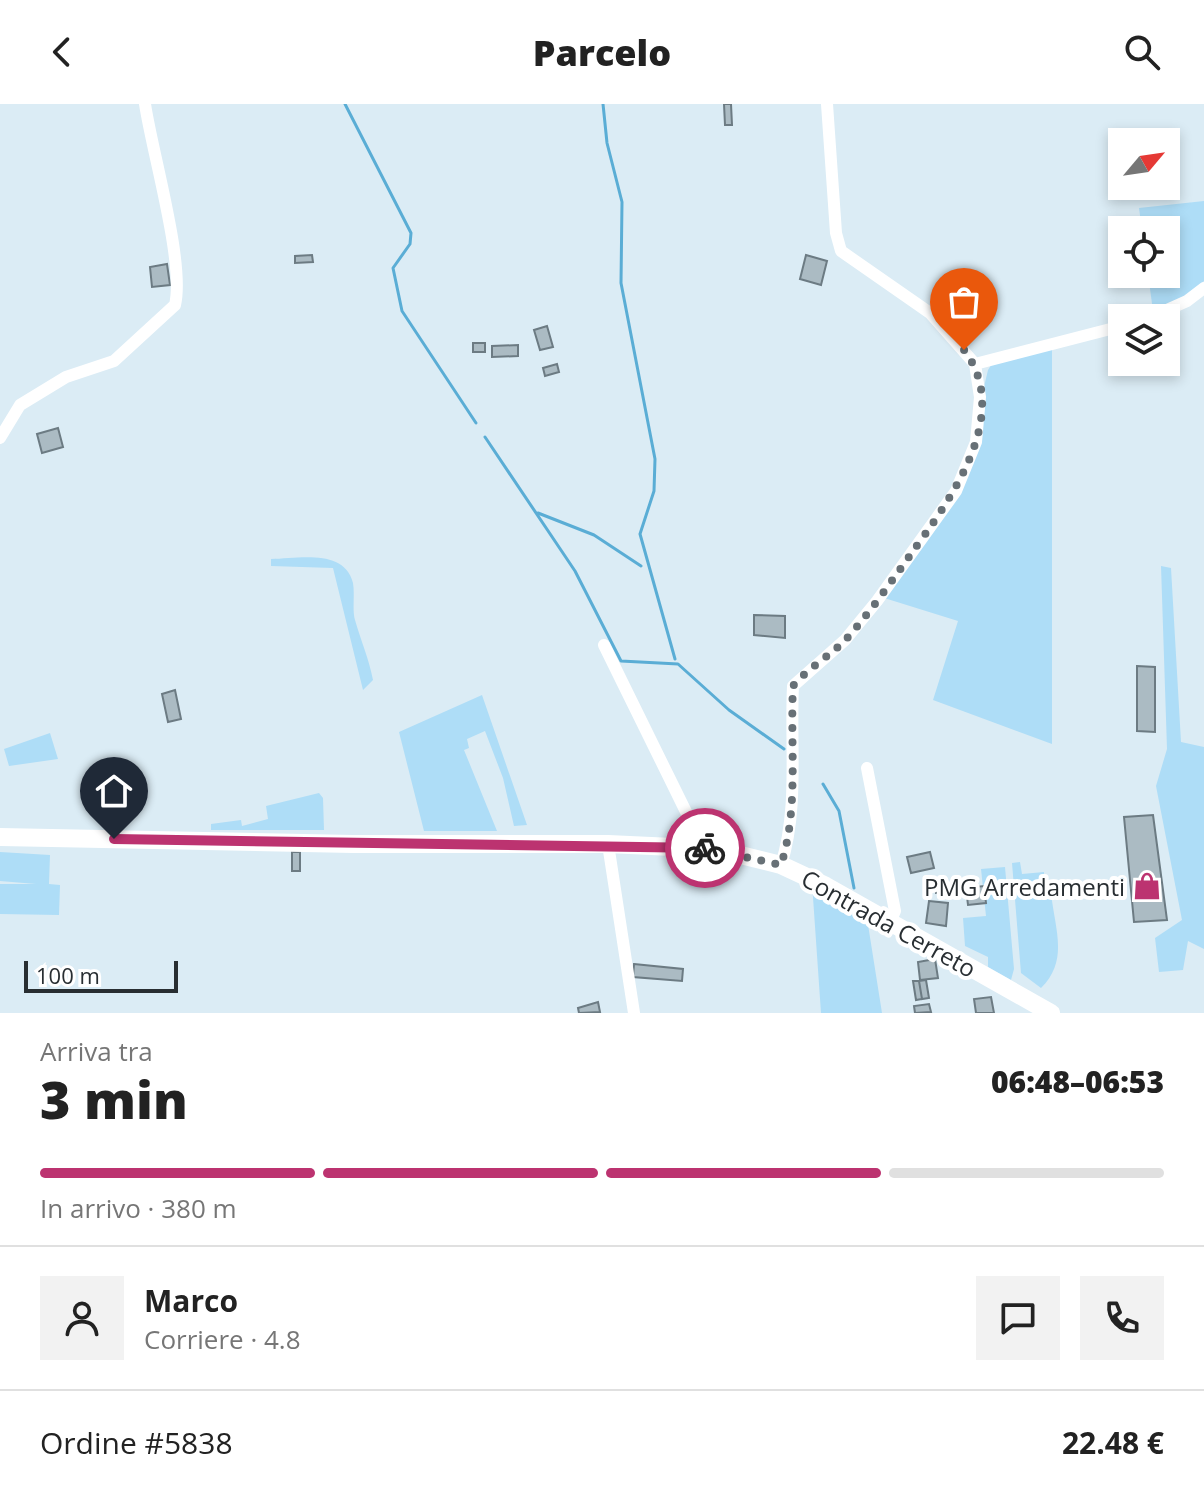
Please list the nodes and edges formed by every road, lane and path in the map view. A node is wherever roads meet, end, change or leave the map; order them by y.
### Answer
1 (145, 104) edge
2 (827, 104) edge
3 (1204, 288) edge
4 (1180, 304) edge
5 (1108, 330) edge
6 (975, 364) junction
7 (0, 438) edge
8 (604, 645) dead end
9 (867, 768) dead end
10 (0, 837) edge
11 (608, 844) junction
12 (696, 847) junction
13 (781, 865) junction
14 (890, 922) junction
15 (634, 1013) edge
16 (1051, 1013) edge

1 - 7 street
2 - 6 street
3 - 4 street
5 - 6 street
6 - 13 street
8 - 12 street
9 - 14 street
10 - 11 main road, Contrada Cerreto
11 - 12 main road, Contrada Cerreto
11 - 15 street
12 - 13 main road, Contrada Cerreto
13 - 14 main road, Contrada Cerreto
14 - 16 main road, Contrada Cerreto

